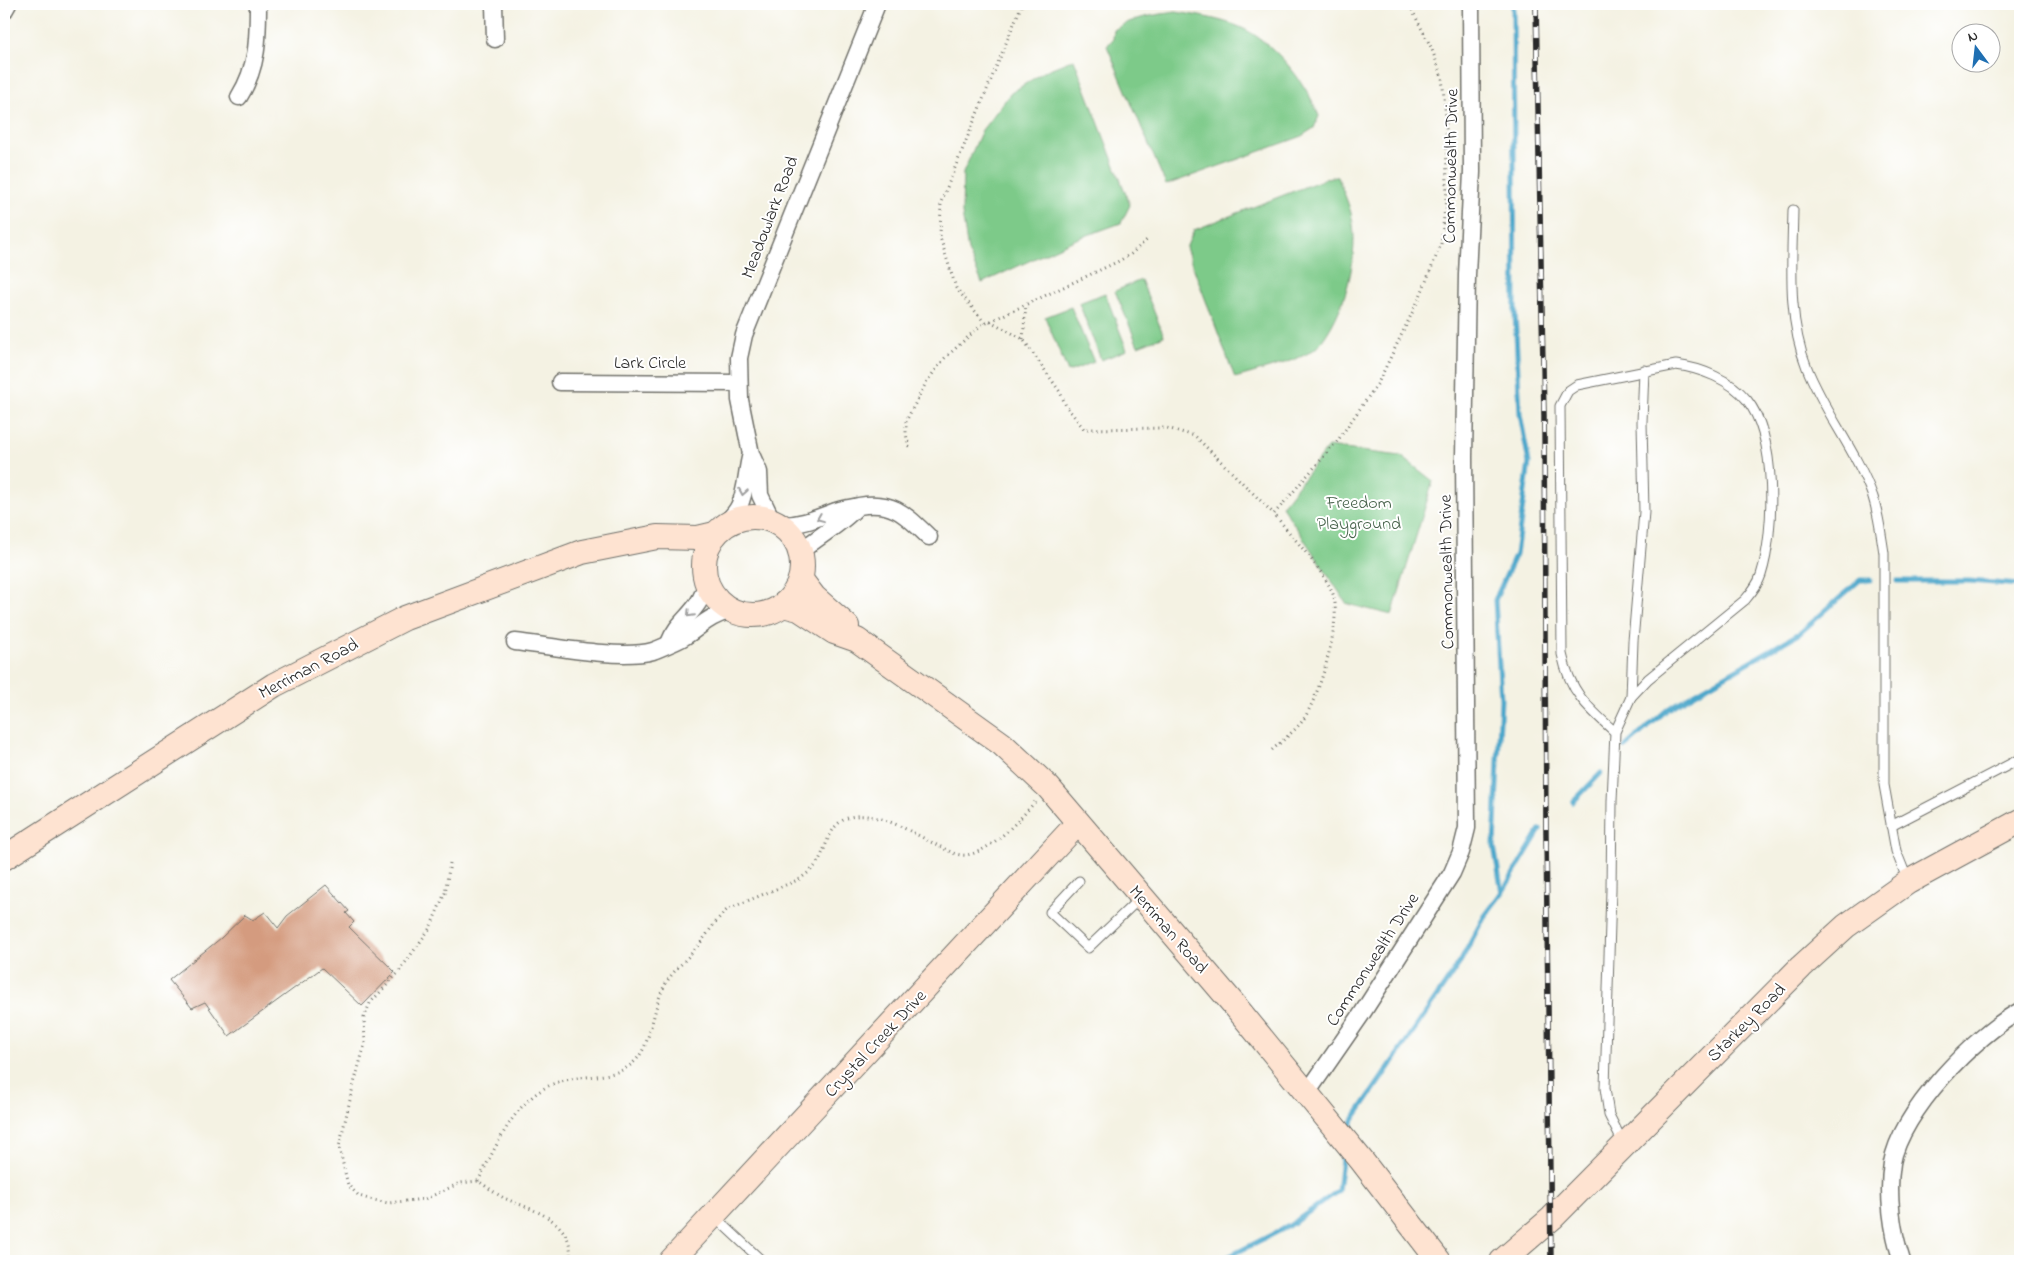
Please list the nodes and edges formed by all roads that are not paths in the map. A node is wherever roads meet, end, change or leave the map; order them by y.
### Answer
1 (8, 4) edge
2 (258, 4) edge
3 (494, 4) edge
4 (877, 4) edge
5 (1471, 4) edge
6 (4, 11) edge
7 (495, 38) dead end
8 (239, 97) dead end
9 (1793, 210) dead end
10 (1644, 370) junction
11 (560, 382) dead end
12 (739, 383) junction
13 (751, 454) junction
14 (857, 507) junction
15 (776, 523) junction
16 (720, 530) junction
17 (929, 537) dead end
18 (643, 541) junction
19 (800, 551) junction
20 (705, 578) junction
21 (801, 580) junction
22 (783, 605) junction
23 (730, 610) junction
24 (857, 640) junction
25 (515, 642) dead end
26 (669, 643) junction
27 (1631, 698) junction
28 (1615, 732) junction
29 (2020, 759) edge
30 (2020, 821) edge
31 (1078, 823) junction
32 (1891, 826) junction
33 (4, 858) edge
34 (1079, 881) dead end
35 (1908, 882) junction
36 (1141, 897) junction
37 (2020, 1011) edge
38 (1307, 1093) junction
39 (1624, 1145) junction
40 (714, 1216) junction
41 (671, 1261) edge
42 (762, 1261) edge
43 (1439, 1261) edge
44 (1502, 1261) edge
45 (1902, 1261) edge

1 - 6 street
2 - 8 street
3 - 7 street
4 - 12 street, Meadowlark Road
5 - 38 street, Commonwealth Drive
9 - 32 lane
10 - 27 lane
10 - 27 lane
10 - 28 lane
11 - 12 street, Lark Circle
12 - 13 street, Meadowlark Road
13 - 15 street, Meadowlark Road
13 -> 16 street, Meadowlark Road
14 -> 15 street
14 - 17 street
14 - 19 street
15 - 16 main road
15 - 19 main road
16 - 18 main road, Merriman Road
16 - 20 main road
18 - 20 main road
18 - 33 main road, Merriman Road
19 - 21 main road
20 - 23 main road
20 -> 26 street
21 - 22 main road
21 - 24 main road, Merriman Road
22 - 23 main road
22 - 24 main road, Merriman Road
23 - 26 street
24 - 31 main road, Merriman Road
25 - 26 street
27 - 28 lane
28 - 39 lane
29 - 32 lane
30 - 35 main road, Starkey Road
31 - 36 main road, Merriman Road
31 - 40 main road, Crystal Creek Drive
32 - 35 lane
34 - 36 lane
35 - 39 main road, Starkey Road
36 - 38 main road, Merriman Road
37 - 45 street
38 - 43 main road, Merriman Road
39 - 44 main road, Starkey Road
40 - 41 main road, Crystal Creek Drive
40 - 42 lane

